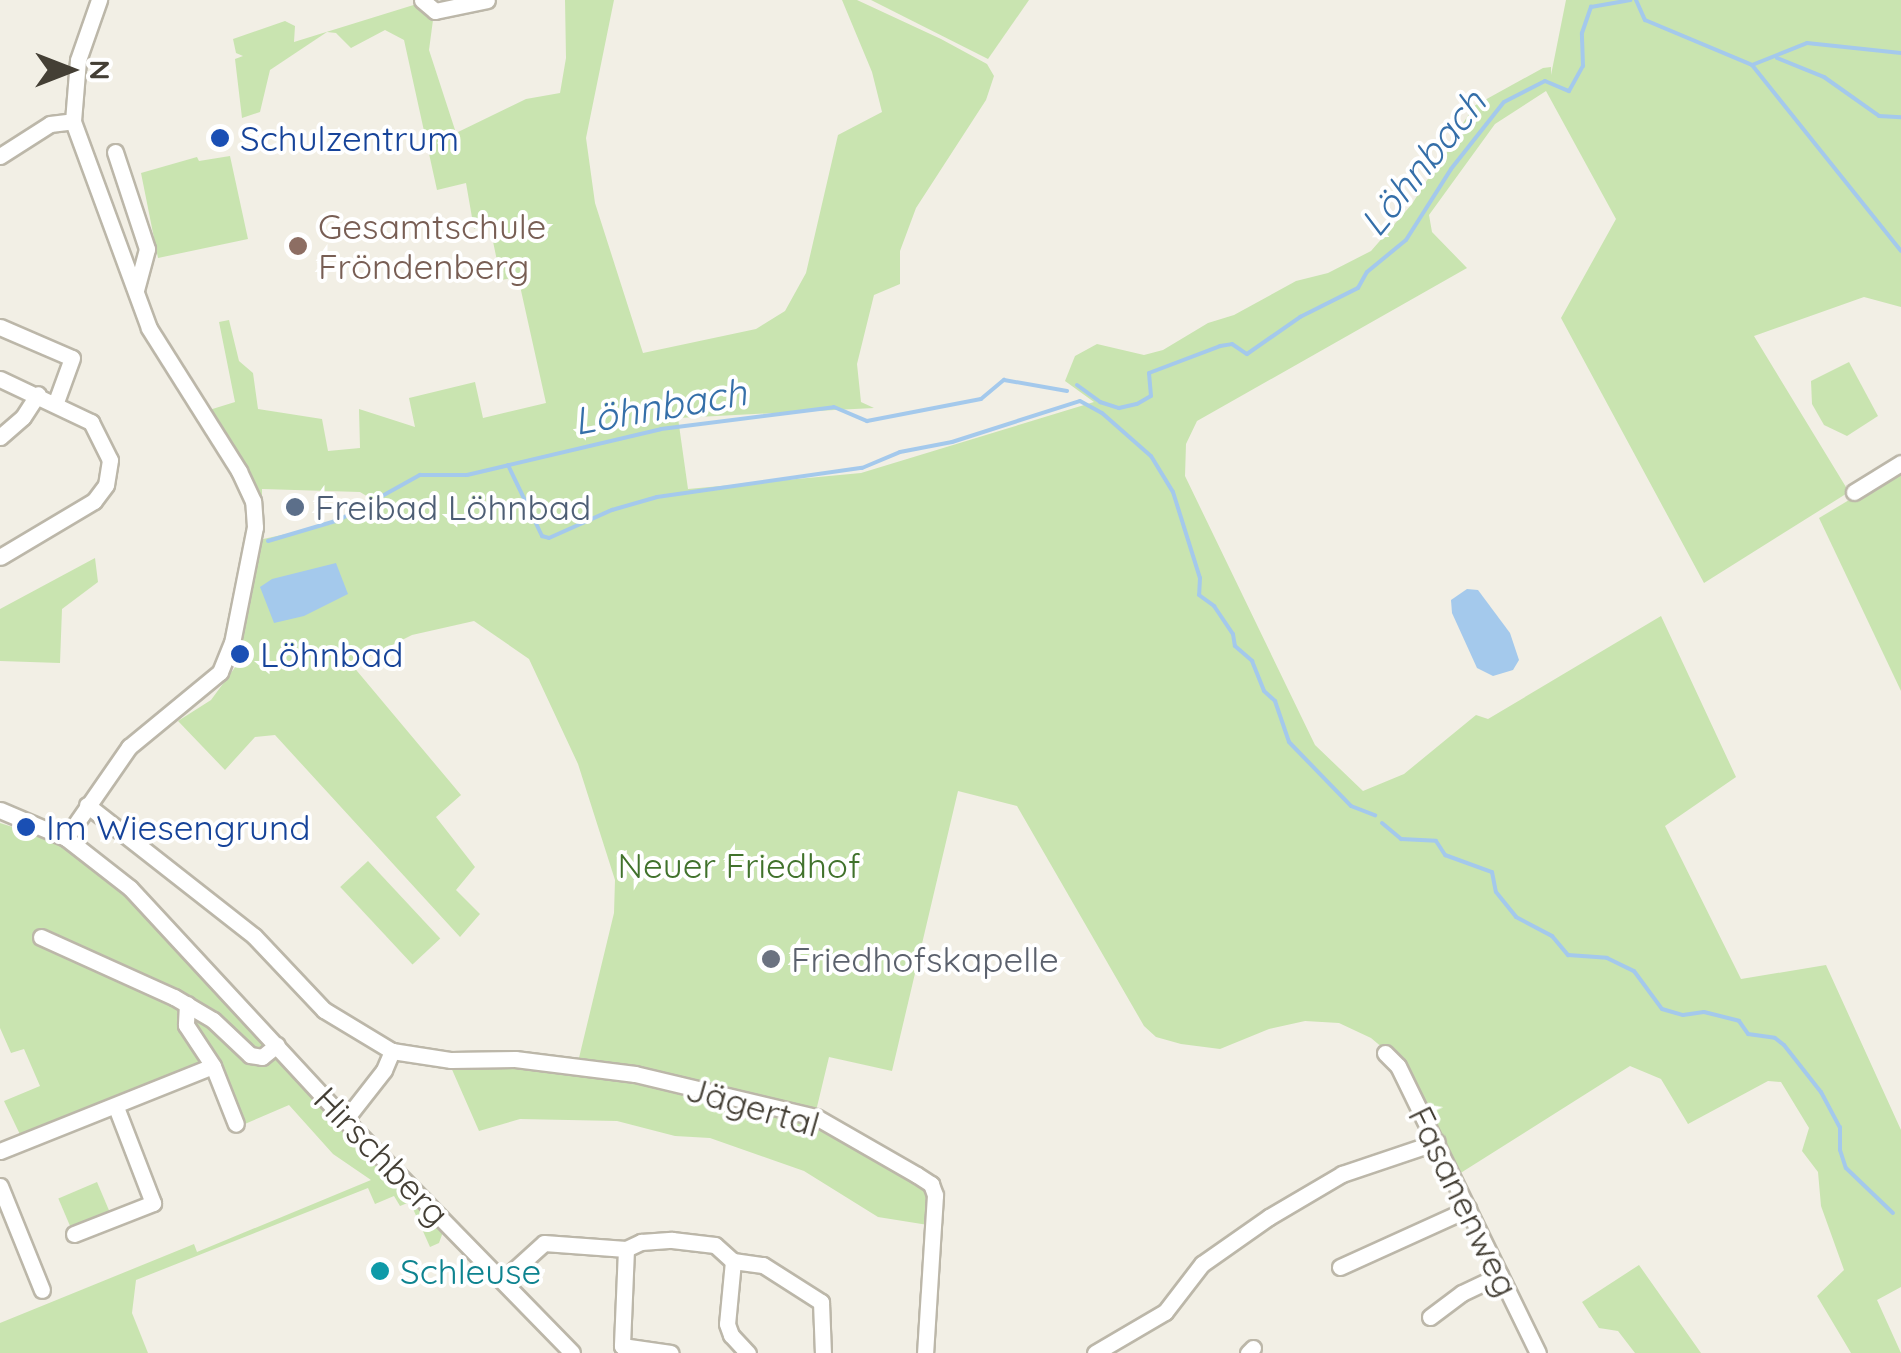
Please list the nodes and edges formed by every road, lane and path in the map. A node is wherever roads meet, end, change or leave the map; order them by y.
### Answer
1 (99, 0) edge
2 (422, 0) edge
3 (487, 0) edge
4 (73, 121) junction
5 (115, 152) dead end
6 (0, 156) edge
7 (136, 290) junction
8 (0, 326) edge
9 (0, 380) edge
10 (38, 394) junction
11 (56, 402) junction
12 (0, 437) edge
13 (1901, 463) edge
14 (1854, 492) dead end
15 (0, 557) edge
16 (88, 805) junction
17 (0, 810) edge
18 (66, 838) junction
19 (41, 937) dead end
20 (186, 1004) junction
21 (277, 1045) junction
22 (392, 1051) junction
23 (1386, 1053) dead end
24 (213, 1066) junction
25 (116, 1106) junction
26 (345, 1120) junction
27 (236, 1124) dead end
28 (1437, 1142) junction
29 (0, 1151) edge
30 (0, 1186) edge
31 (1468, 1209) junction
32 (74, 1234) dead end
33 (626, 1249) junction
34 (734, 1261) junction
35 (1340, 1267) dead end
36 (1500, 1275) junction
37 (503, 1280) junction
38 (42, 1290) dead end
39 (1430, 1317) dead end
40 (572, 1353) edge
41 (671, 1353) edge
42 (748, 1353) edge
43 (823, 1353) edge
44 (925, 1353) edge
45 (1095, 1353) edge
46 (1538, 1353) edge

1 - 4 street
2 - 3 street
4 - 6 street
4 - 7 street
5 - 7 street
7 - 16 street
8 - 11 street
9 - 10 street
10 - 11 street
10 - 12 street
11 - 15 street
13 - 14 street
16 - 18 street
16 - 22 street
17 - 18 street, Hirschberg
18 - 21 street, Hirschberg
19 - 20 street
20 - 21 street
20 - 24 street
21 - 26 street, Hirschberg
22 - 26 street
22 - 44 street, Jägertal
23 - 28 street, Fasanenweg
24 - 25 street
24 - 27 street
25 - 29 street
25 - 32 street
26 - 37 street, Hirschberg
28 - 31 street, Fasanenweg
28 - 45 street
30 - 38 street
31 - 35 street
31 - 36 street, Fasanenweg
33 - 34 street
33 - 37 street
33 - 41 street
34 - 42 street
34 - 43 street
36 - 39 street
36 - 46 street, Fasanenweg
37 - 40 street, Hirschberg

